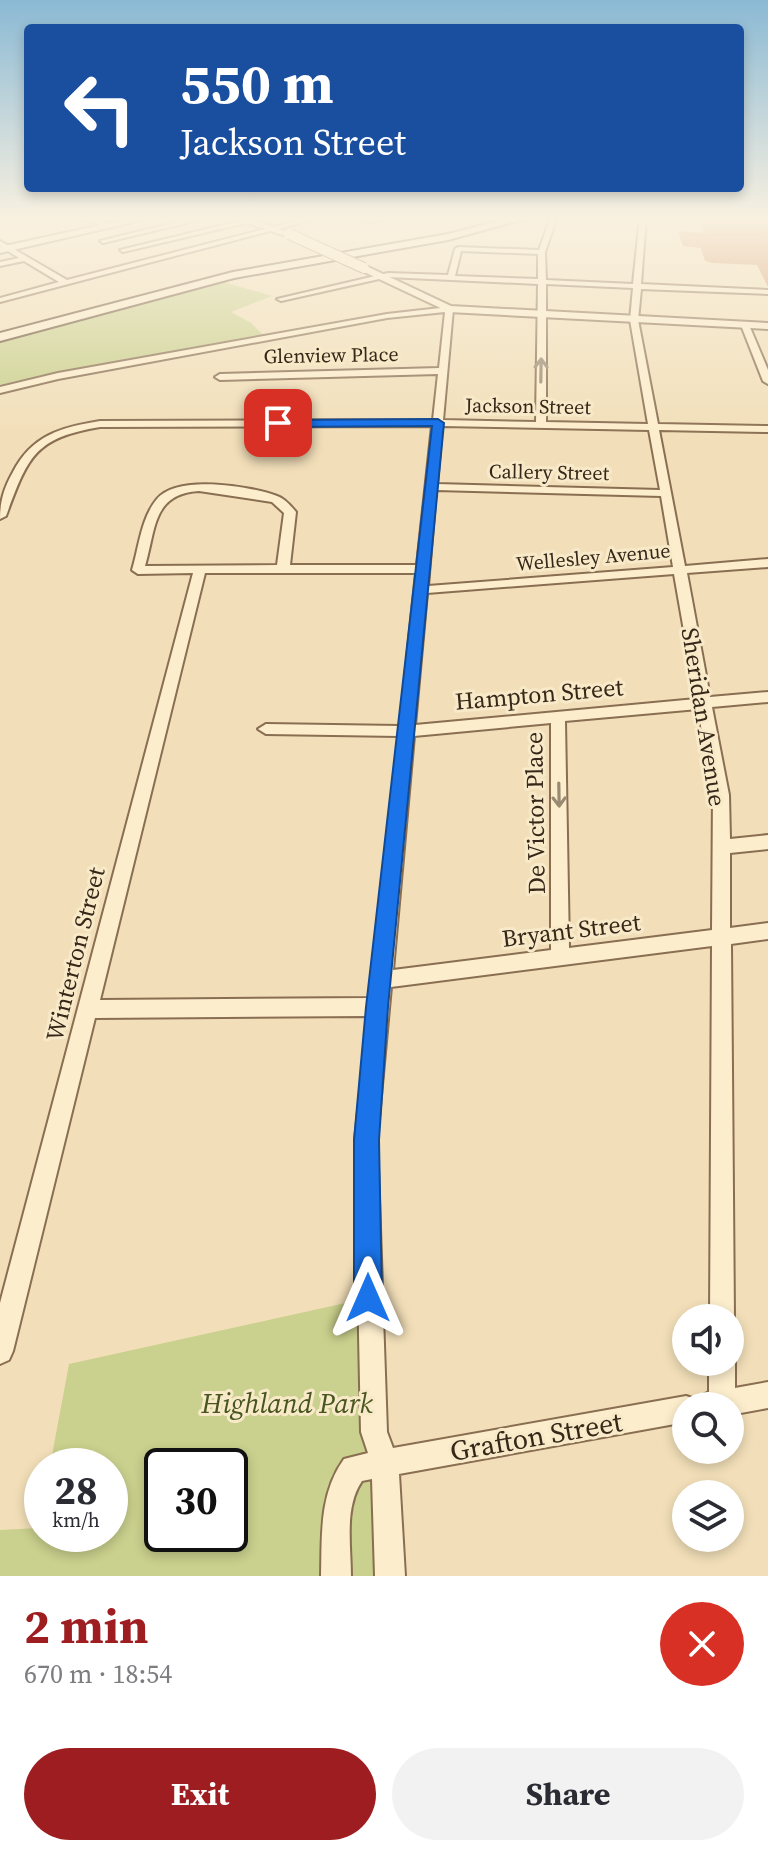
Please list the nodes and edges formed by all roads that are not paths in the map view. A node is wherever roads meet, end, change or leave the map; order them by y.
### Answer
1 (40, 291) edge
2 (164, 291) edge
3 (173, 291) edge
4 (318, 291) edge
5 (411, 291) edge
6 (542, 291) edge
7 (637, 291) edge
8 (737, 291) edge
9 (768, 292) edge
10 (281, 299) dead end
11 (0, 300) edge
12 (449, 309) junction
13 (541, 315) junction
14 (634, 320) junction
15 (745, 325) junction
16 (768, 326) edge
17 (0, 335) edge
18 (443, 371) junction
19 (220, 377) dead end
20 (768, 381) edge
21 (0, 390) edge
22 (438, 423) junction
23 (541, 425) junction
24 (654, 427) junction
25 (768, 429) edge
26 (431, 487) junction
27 (665, 493) junction
28 (0, 516) edge
29 (768, 563) edge
30 (423, 569) junction
31 (200, 570) junction
32 (283, 570) junction
33 (679, 570) junction
34 (421, 590) junction
35 (768, 697) edge
36 (704, 703) junction
37 (558, 717) junction
38 (266, 729) dead end
39 (406, 731) junction
40 (768, 842) edge
41 (720, 847) junction
42 (768, 931) edge
43 (720, 937) junction
44 (560, 957) junction
45 (381, 980) junction
46 (377, 1007) junction
47 (88, 1009) junction
48 (722, 1304) edge
49 (0, 1351) edge
50 (768, 1395) edge
51 (744, 1399) edge
52 (672, 1411) edge
53 (385, 1462) junction
54 (336, 1576) edge
55 (390, 1576) edge

1 - 11 street
2 - 17 main road
3 - 17 main road
4 - 10 street
5 - 12 street
6 - 13 street
7 - 14 street, Sheridan Avenue
8 - 9 street
12 - 13 street
12 - 18 street
12 - 21 street
13 - 14 street
23 -> 13 street
14 - 15 street
14 - 24 street, Sheridan Avenue
15 - 16 street
15 - 20 street
18 - 19 street, Glenview Place
18 - 22 street
22 - 23 street, Jackson Street
22 - 26 street
22 - 28 street, Jackson Street
23 - 24 street, Jackson Street
24 - 25 street, Jackson Street
24 - 27 street, Sheridan Avenue
26 - 27 street, Callery Street
26 - 30 street
27 - 33 street, Sheridan Avenue
29 - 33 street, Wellesley Avenue
30 - 32 street
30 - 34 street
31 - 32 street
31 - 32 street
31 - 47 street, Winterton Street
33 - 34 street, Wellesley Avenue
33 - 36 street, Sheridan Avenue
34 - 39 street
35 - 36 street, Hampton Street
36 - 37 street, Hampton Street
36 - 41 street, Sheridan Avenue
37 - 39 street, Hampton Street
37 -> 44 street, De Victor Place
38 - 39 street, Hampton Street
39 - 45 street
40 - 41 street
41 - 43 street, Sheridan Avenue
42 - 43 street, Bryant Street
43 - 44 street, Bryant Street
43 - 48 street, Sheridan Avenue
44 - 45 street, Bryant Street
45 - 46 street
46 - 47 street
46 - 53 street
47 - 49 street, Winterton Street
50 - 51 street
52 - 53 street, Grafton Street
53 - 54 street, Grafton Street
53 - 55 street

